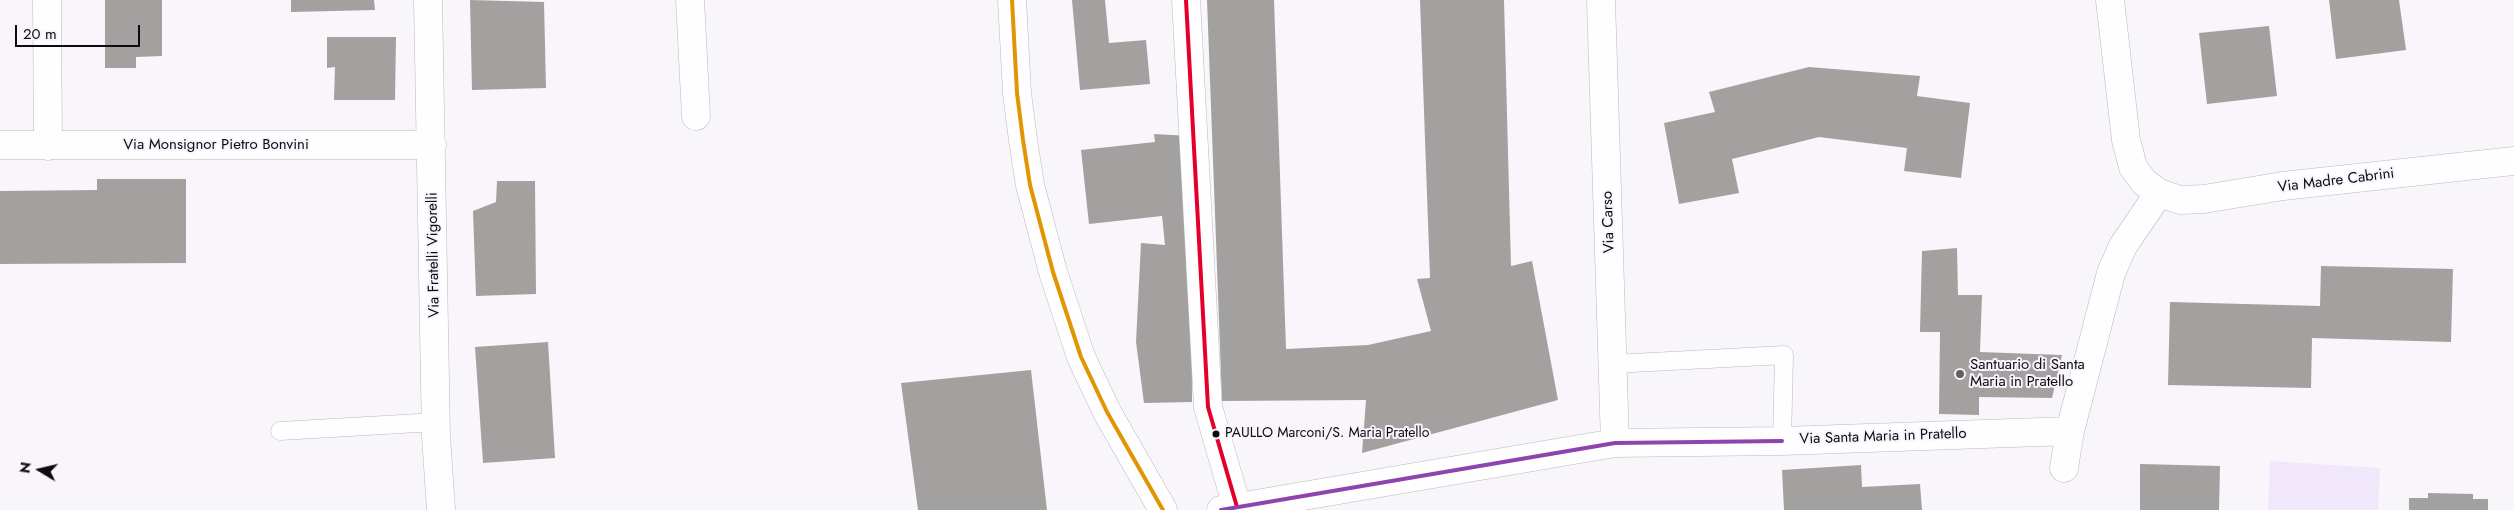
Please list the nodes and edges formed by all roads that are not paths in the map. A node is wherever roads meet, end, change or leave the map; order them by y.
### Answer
1 (47, 0) edge
2 (428, 0) edge
3 (690, 0) edge
4 (1012, 0) edge
5 (1186, 0) edge
6 (1601, 0) edge
7 (2110, 0) edge
8 (696, 116) dead end
9 (0, 145) edge
10 (432, 145) junction
11 (48, 146) junction
12 (2514, 161) edge
13 (2159, 193) junction
14 (1612, 364) junction
15 (436, 422) junction
16 (2070, 430) junction
17 (280, 431) dead end
18 (1782, 441) junction
19 (1615, 443) junction
20 (2064, 468) dead end
21 (1229, 508) edge
22 (441, 510) edge
23 (1163, 510) edge

1 - 11 street
2 - 10 street, Via Fratelli Vigorelli
3 - 8 street
4 - 23 street
5 - 21 street
6 - 14 street, Via Carso
7 - 13 street
9 - 11 street, Via Monsignor Pietro Bonvini
10 - 11 street, Via Monsignor Pietro Bonvini
10 - 15 street, Via Fratelli Vigorelli
12 - 13 street, Via Madre Cabrini
13 - 16 street
14 - 18 lane
14 - 19 street, Via Carso
15 - 17 lane
15 - 22 street, Via Fratelli Vigorelli
16 - 18 street, Via Santa Maria in Pratello
16 - 20 street
18 - 19 street, Via Santa Maria in Pratello
19 - 21 street, Via Santa Maria in Pratello

